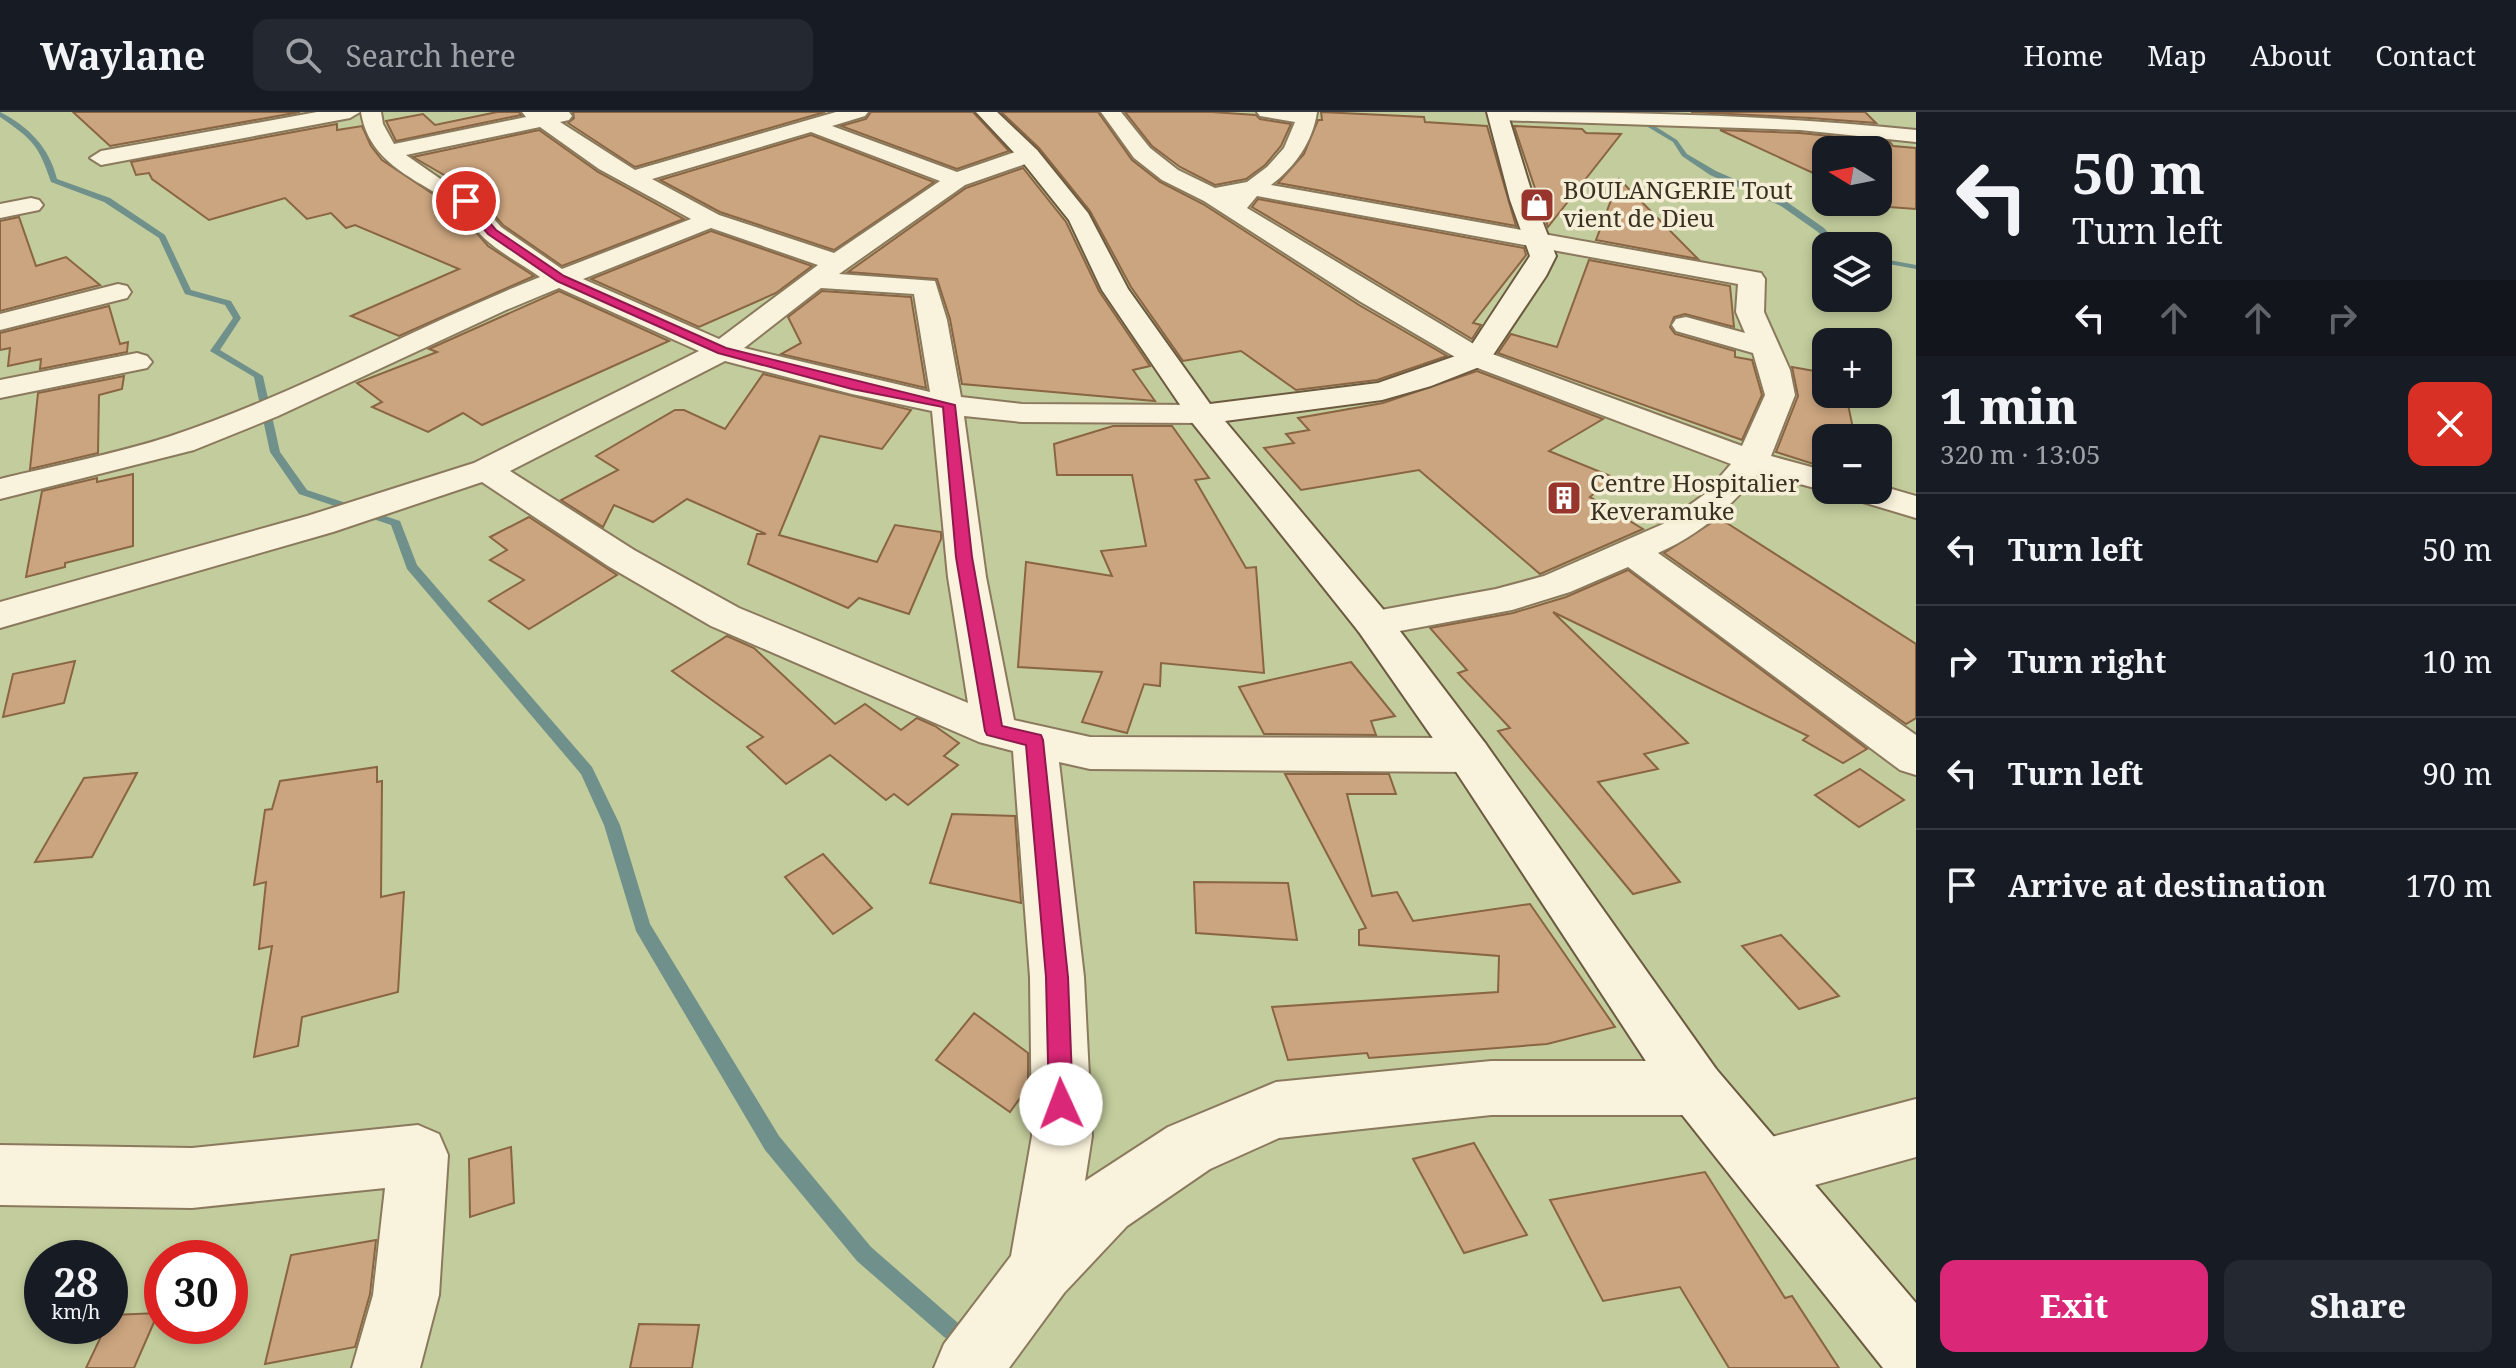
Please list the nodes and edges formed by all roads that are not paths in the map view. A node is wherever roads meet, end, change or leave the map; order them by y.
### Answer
1 (350, 112) edge
2 (371, 112) edge
3 (582, 112) edge
4 (858, 112) edge
5 (986, 112) edge
6 (1111, 112) edge
7 (1267, 112) edge
8 (1498, 113) edge
9 (1307, 114) edge
10 (536, 116) edge
11 (1795, 118) edge
12 (249, 120) edge
13 (813, 126) junction
14 (1916, 136) edge
15 (1812, 143) edge
16 (388, 152) junction
17 (1029, 155) junction
18 (101, 158) dead end
19 (635, 177) junction
20 (957, 180) junction
21 (1249, 188) junction
22 (1212, 196) junction
23 (31, 205) dead end
24 (0, 211) edge
25 (1241, 214) junction
26 (710, 220) junction
27 (1537, 240) junction
28 (837, 263) junction
29 (560, 279) junction
30 (814, 280) junction
31 (118, 292) dead end
32 (0, 322) edge
33 (1686, 325) dead end
34 (1764, 347) junction
35 (722, 351) junction
36 (1477, 358) junction
37 (137, 362) dead end
38 (0, 389) edge
39 (949, 405) junction
40 (1202, 414) junction
41 (1752, 461) junction
42 (486, 470) junction
43 (1812, 477) edge
44 (0, 489) edge
45 (1892, 500) edge
46 (1916, 507) edge
47 (1631, 551) junction
48 (0, 615) edge
49 (1373, 623) junction
50 (1014, 735) junction
51 (1469, 755) junction
52 (1916, 758) edge
53 (1696, 1088) junction
54 (1916, 1128) edge
55 (1764, 1169) junction
56 (0, 1175) edge
57 (1041, 1270) junction
58 (1916, 1355) edge
59 (386, 1368) edge
60 (968, 1368) edge

1 - 12 street
2 - 16 street
3 - 10 street
4 - 13 street
5 - 17 street
6 - 22 street
7 - 9 street
8 - 11 street
8 - 27 street
9 - 21 street
10 - 16 street
10 - 19 street
11 - 14 street
11 - 15 street
12 - 18 street
13 - 19 street
13 - 20 street
16 - 29 street
17 - 20 street
17 - 40 street
19 - 26 street
20 - 28 street
21 - 22 street
21 - 25 street
21 - 27 street
22 - 25 street
23 - 24 street
25 - 36 street
26 - 28 street
26 - 29 street
27 - 34 street
27 - 36 street
28 - 30 street
29 - 35 street
29 - 44 street
30 - 35 street
30 - 39 street
31 - 32 street
33 - 34 street
34 - 41 street
35 - 39 street
35 - 42 street
36 - 40 street
36 - 41 street
37 - 38 street
39 - 40 street
39 - 50 street
40 - 49 street
41 - 43 street
41 - 47 street
42 - 48 street
42 - 50 street
45 - 46 street
47 - 49 street
47 - 52 street
49 - 51 street
50 - 51 street
50 - 57 street
51 - 53 street
53 - 55 street
53 - 57 street
54 - 55 street
55 - 58 street
56 - 59 street
57 - 60 street

